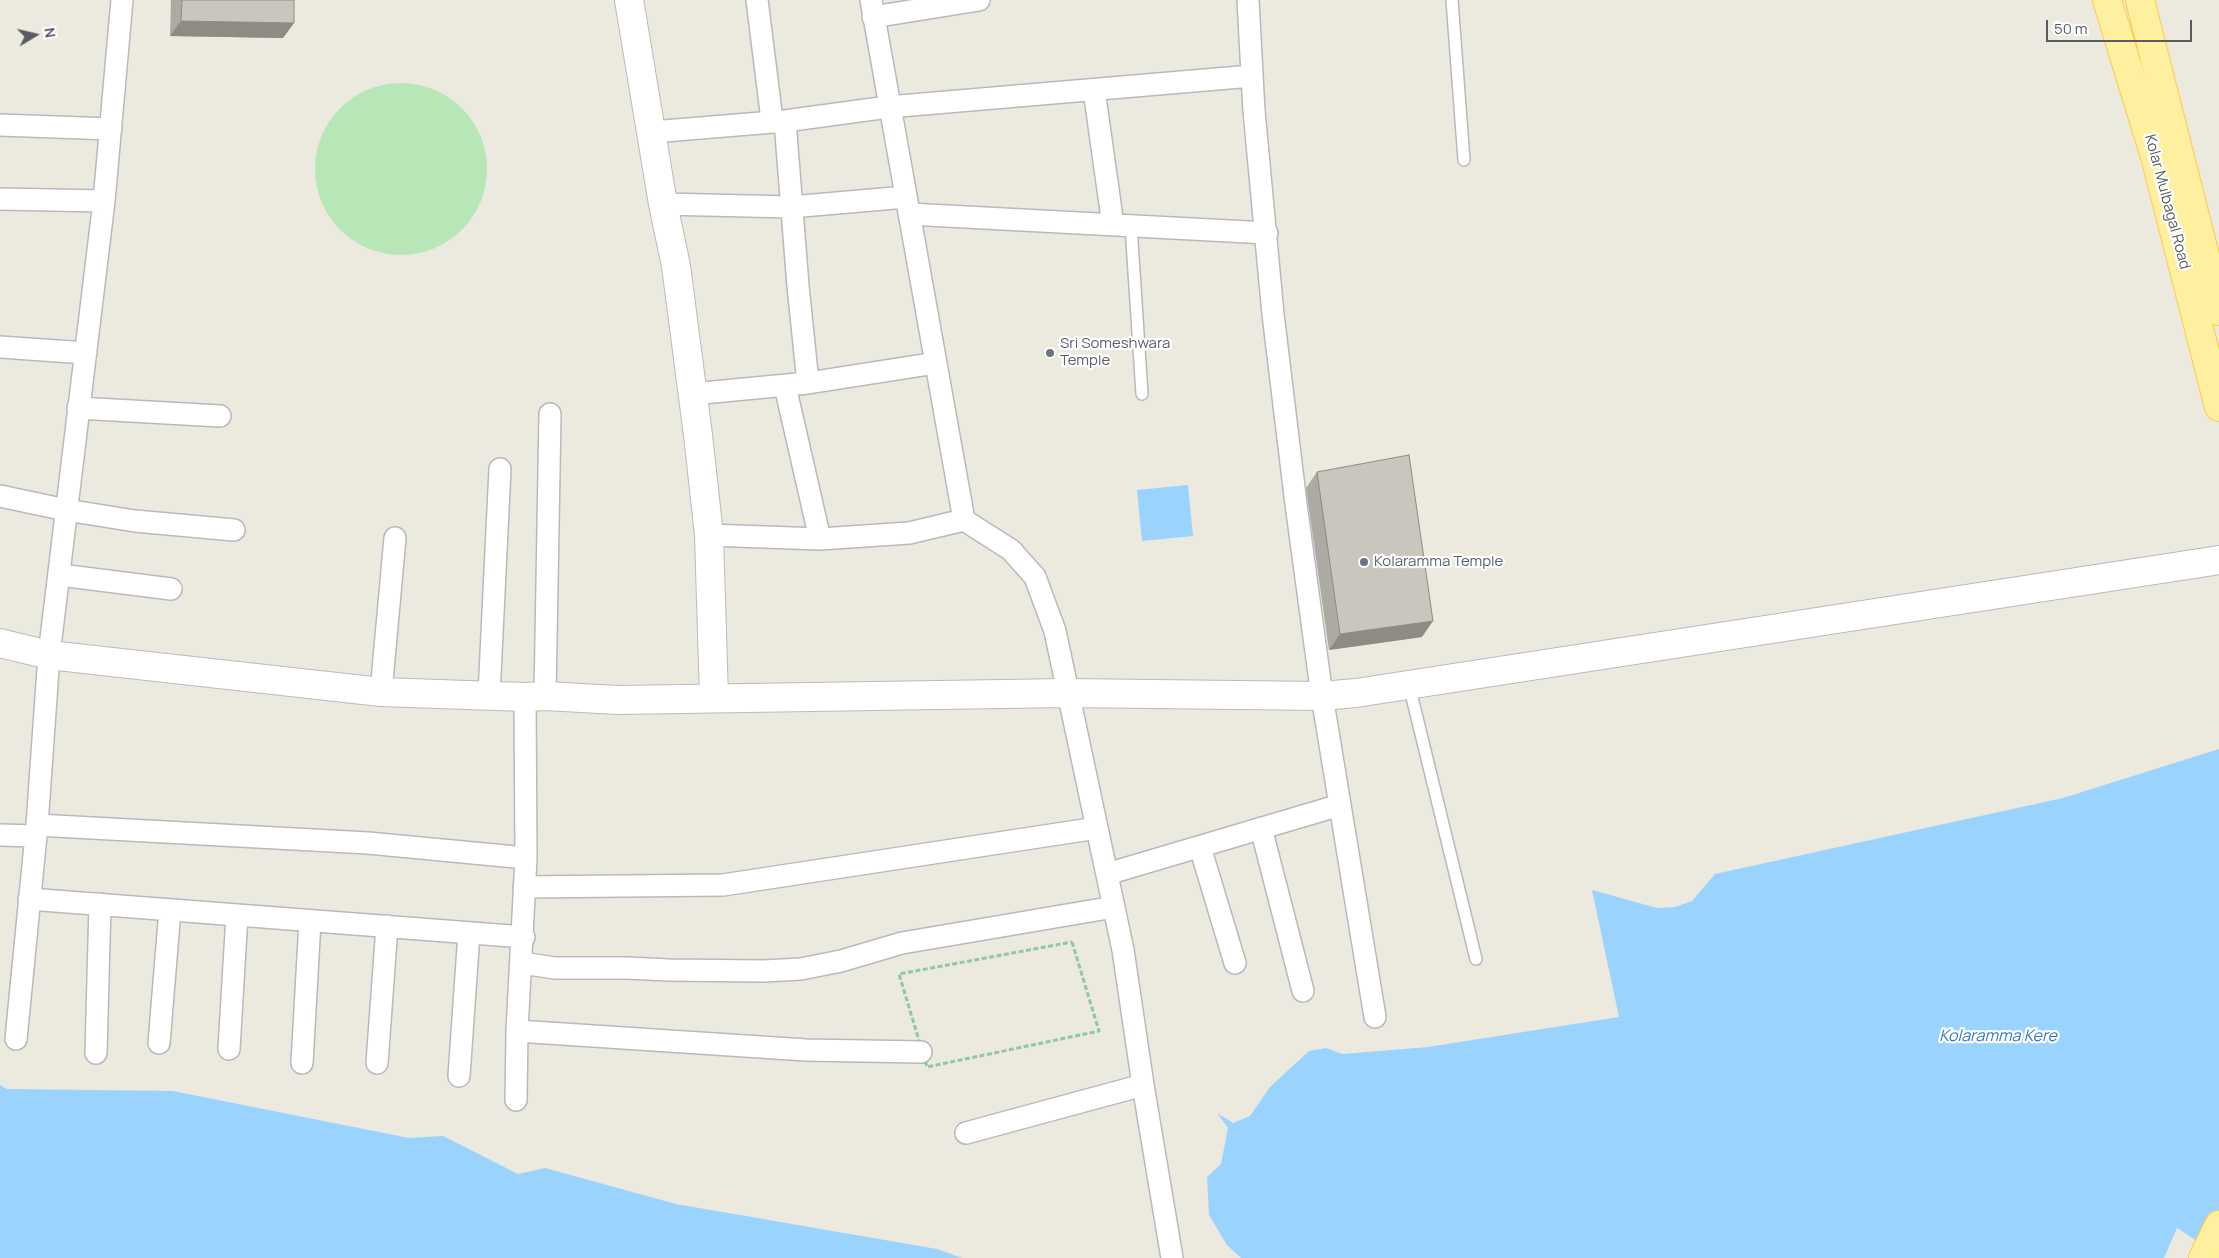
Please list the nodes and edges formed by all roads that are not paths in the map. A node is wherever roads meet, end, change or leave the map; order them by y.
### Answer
1 (122, 0) edge
2 (629, 0) edge
3 (757, 0) edge
4 (979, 0) edge
5 (1248, 0) edge
6 (1452, 0) edge
7 (2107, 0) edge
8 (2140, 0) edge
9 (872, 8) edge
10 (1252, 76) junction
11 (1094, 90) junction
12 (888, 107) junction
13 (778, 121) junction
14 (0, 125) edge
15 (111, 128) junction
16 (652, 132) junction
17 (1464, 160) dead end
18 (0, 199) edge
19 (104, 201) junction
20 (663, 204) junction
21 (907, 205) junction
22 (791, 207) junction
23 (1122, 226) junction
24 (1267, 233) junction
25 (2219, 311) edge
26 (0, 347) edge
27 (86, 353) junction
28 (936, 364) junction
29 (808, 383) junction
30 (785, 386) junction
31 (692, 394) junction
32 (1142, 394) dead end
33 (2219, 407) edge
34 (78, 408) junction
35 (550, 414) dead end
36 (220, 416) dead end
37 (500, 469) dead end
38 (0, 496) edge
39 (66, 510) junction
40 (964, 520) junction
41 (234, 530) dead end
42 (709, 534) junction
43 (395, 538) dead end
44 (820, 538) junction
45 (2219, 560) edge
46 (60, 575) junction
47 (171, 589) dead end
48 (0, 643) edge
49 (49, 655) junction
50 (1409, 684) junction
51 (381, 692) junction
52 (1067, 694) junction
53 (489, 695) junction
54 (535, 696) junction
55 (1322, 696) junction
56 (714, 698) junction
57 (1340, 805) junction
58 (1097, 828) junction
59 (1261, 828) junction
60 (36, 831) junction
61 (0, 835) edge
62 (1200, 847) junction
63 (526, 858) junction
64 (1107, 874) junction
65 (524, 887) junction
66 (29, 899) junction
67 (100, 904) junction
68 (1114, 907) junction
69 (170, 910) junction
70 (237, 915) junction
71 (310, 921) junction
72 (387, 926) junction
73 (469, 933) junction
74 (524, 937) junction
75 (1476, 959) dead end
76 (522, 963) junction
77 (1235, 963) dead end
78 (1303, 991) dead end
79 (1375, 1017) dead end
80 (517, 1032) junction
81 (16, 1039) dead end
82 (159, 1043) dead end
83 (229, 1048) dead end
84 (921, 1052) road end
85 (96, 1053) dead end
86 (302, 1063) dead end
87 (377, 1063) dead end
88 (459, 1076) dead end
89 (1143, 1085) junction
90 (516, 1100) dead end
91 (966, 1133) dead end
92 (1172, 1258) edge

1 - 15 street
2 - 16 street
3 - 13 street
4 - 9 street
5 - 10 street
6 - 17 lane
7 - 33 main road, Kolar Mulbagal Road
8 - 25 main road, Kolar Mulbagal Road
9 - 12 street
10 - 11 street
10 - 24 street
11 - 12 street
11 - 23 street
12 - 13 street
12 - 21 street
13 - 16 street
13 - 22 street
14 - 15 street
15 - 19 street
16 - 20 street
18 - 19 street
19 - 27 street
20 - 22 street
20 - 31 street
21 - 22 street
21 - 23 street
21 - 28 street
22 - 29 street
23 - 24 street
23 - 32 lane
24 - 55 street
26 - 27 street
27 - 34 street
28 - 29 street
28 - 40 street
29 - 30 street
30 - 31 street
30 - 44 street
31 - 42 street
34 - 36 street
34 - 39 street
35 - 54 street
37 - 53 street
38 - 39 street
39 - 41 street
39 - 46 street
40 - 44 street
40 - 52 street
42 - 44 street
42 - 56 street
43 - 51 street
45 - 50 street
46 - 47 street
46 - 49 street
48 - 49 street
49 - 51 street
49 - 60 street
50 - 55 street
50 - 75 lane
51 - 53 street
52 - 55 street
52 - 56 street
52 - 58 street
53 - 54 street
54 - 56 street
54 - 63 street
55 - 57 street
57 - 59 street
57 - 79 street
58 - 64 street
58 - 65 street
59 - 62 street
59 - 78 street
60 - 61 street
60 - 63 street
60 - 66 street
62 - 64 street
62 - 77 street
63 - 65 street
64 - 68 street
65 - 74 street
66 - 67 street
66 - 81 street
67 - 69 street
67 - 85 street
68 - 76 street
68 - 89 street
69 - 70 street
69 - 82 street
70 - 71 street
70 - 83 street
71 - 72 street
71 - 86 street
72 - 73 street
72 - 87 street
73 - 74 street
73 - 88 street
74 - 76 street
76 - 80 street
80 - 84 street
80 - 90 street
89 - 91 street
89 - 92 street

